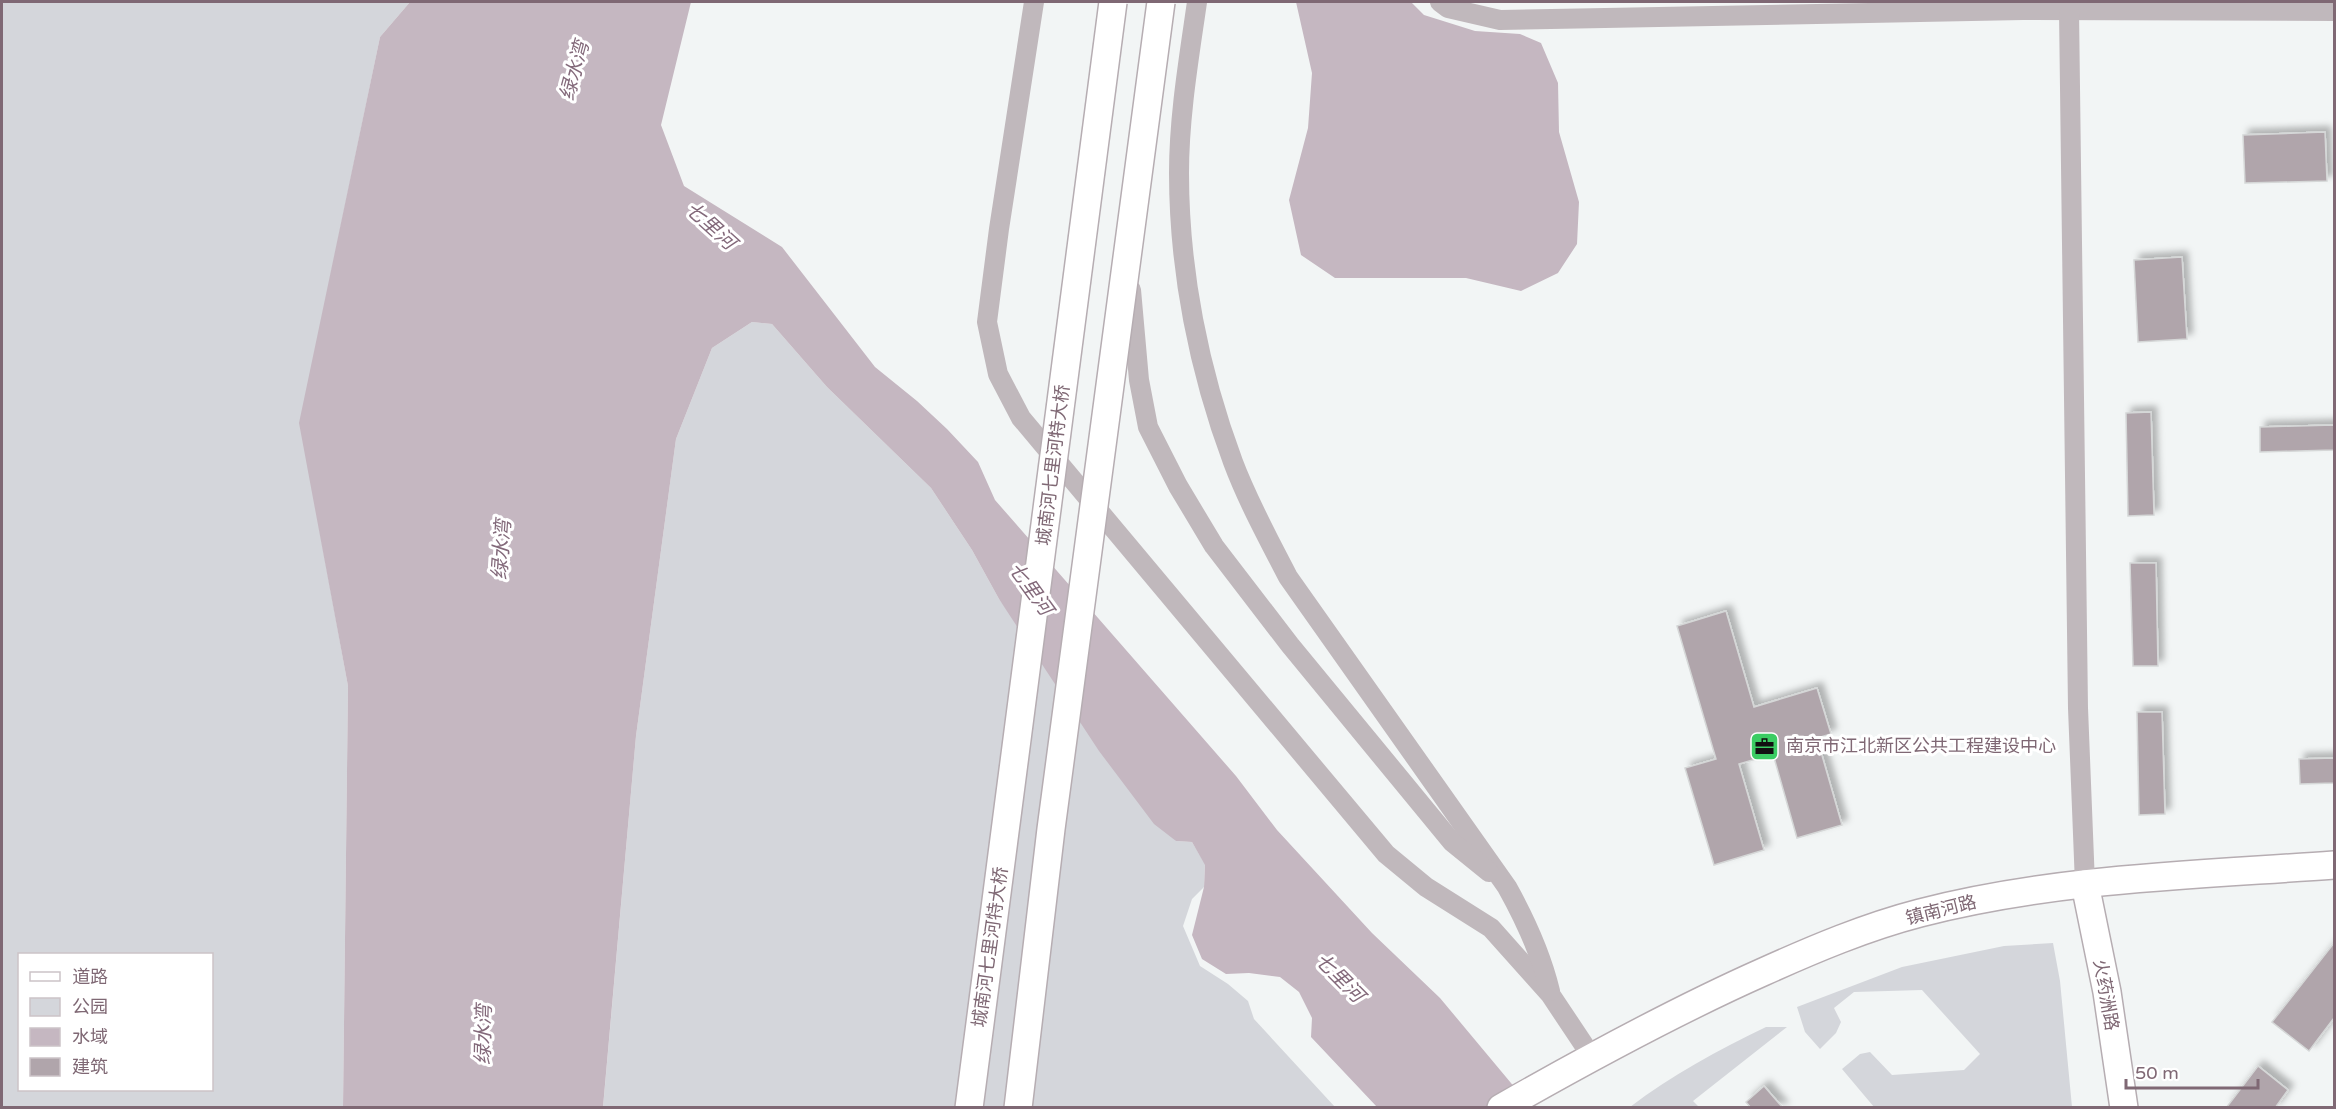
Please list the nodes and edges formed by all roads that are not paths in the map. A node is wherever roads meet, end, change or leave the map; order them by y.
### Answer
1 (1034, 2) edge
2 (1113, 2) edge
3 (1161, 2) edge
4 (1197, 2) edge
5 (1440, 2) edge
6 (2068, 10) junction
7 (2334, 11) edge
8 (1128, 255) junction
9 (2334, 865) edge
10 (2085, 884) junction
11 (1508, 887) junction
12 (1550, 994) junction
13 (1585, 1061) junction
14 (969, 1107) edge
15 (1018, 1107) edge
16 (1502, 1107) edge
17 (2124, 1107) edge

1 - 12 street
2 - 14 main road, 城南河七里河特大桥, bridge
3 - 8 main road, bridge
4 - 11 street
5 - 6 street
6 - 7 street
6 - 10 street
8 - 11 street, bridge
8 - 15 main road, bridge
9 - 10 main road, 镇南河路
10 - 13 main road, 镇南河路
10 - 17 main road, 火药洲路
11 - 12 street
12 - 13 street
13 - 16 main road, 镇南河路

